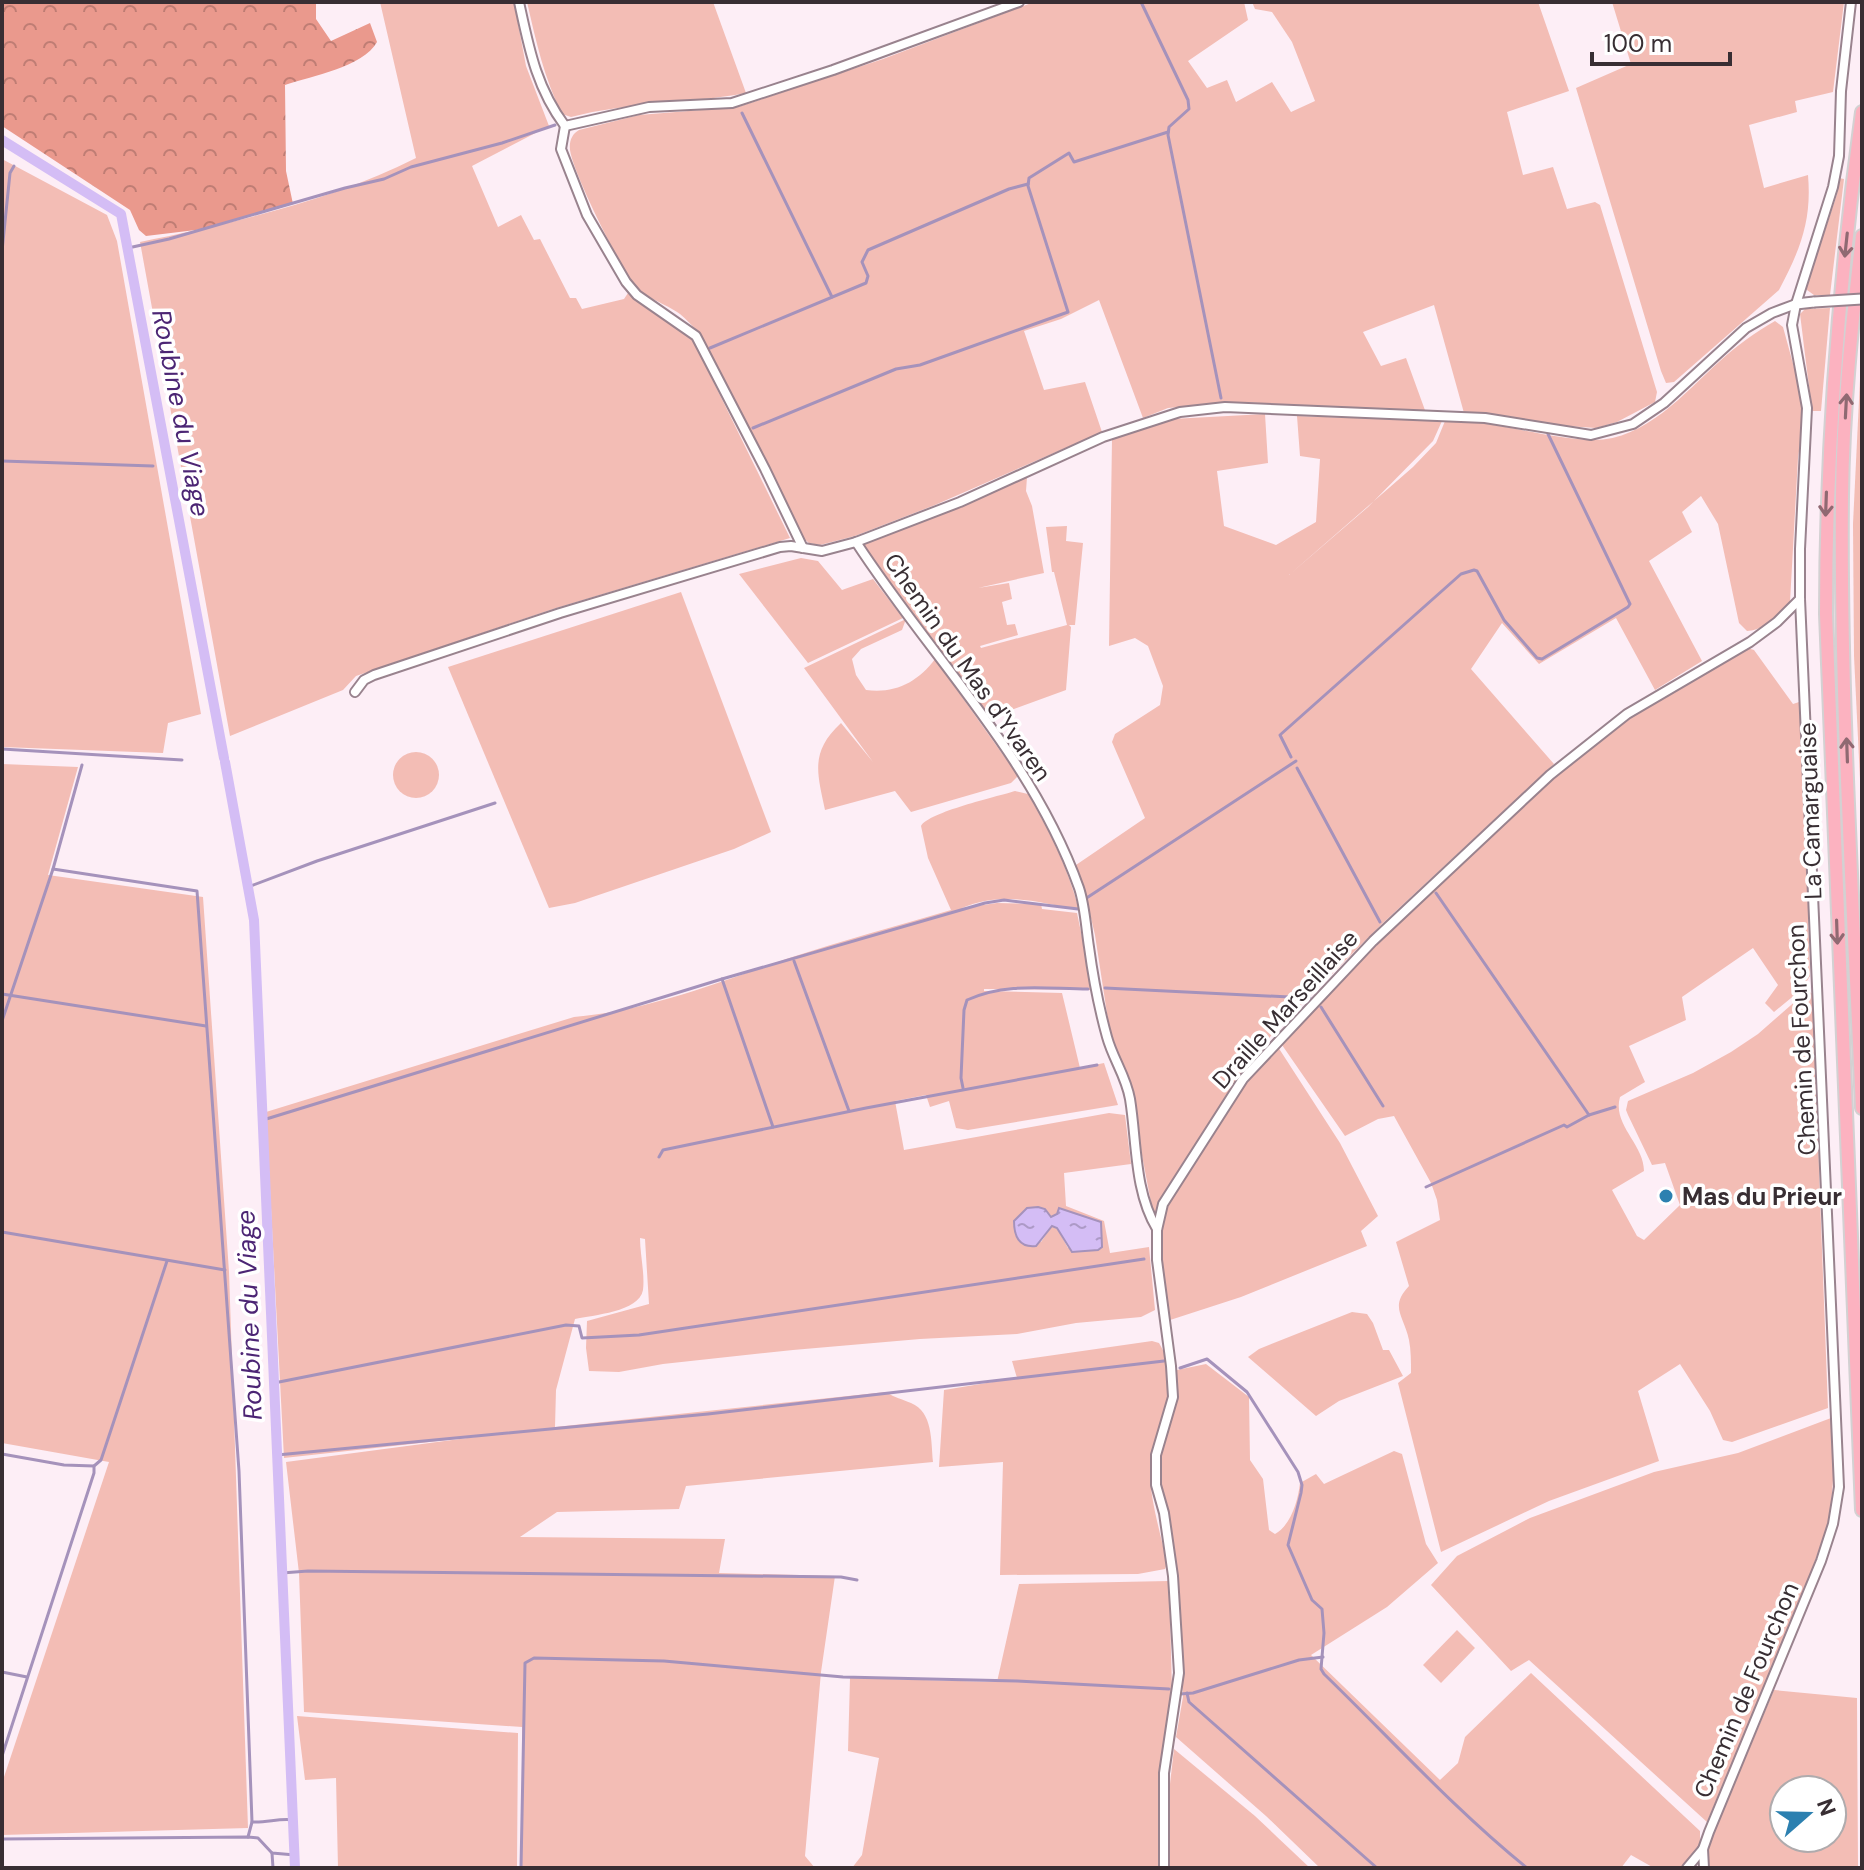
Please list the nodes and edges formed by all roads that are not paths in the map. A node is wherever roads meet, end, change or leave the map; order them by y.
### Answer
1 (519, 2) edge
2 (1019, 2) edge
3 (1851, 2) edge
4 (1862, 112) edge
5 (565, 126) junction
6 (1862, 236) edge
7 (1862, 299) edge
8 (1796, 304) junction
9 (856, 542) junction
10 (803, 548) junction
11 (1800, 599) junction
12 (355, 692) dead end
13 (1862, 1108) edge
14 (1157, 1230) junction
15 (1862, 1510) edge
16 (1703, 1849) junction
17 (1164, 1868) edge
18 (1687, 1868) edge
19 (1704, 1868) edge

1 - 5 street
2 - 5 street
3 - 8 street, Chemin de Fourchon
4 -> 15 highway, La Camarguaise
5 - 10 street
13 -> 6 highway, La Camarguaise
7 - 8 street, bridge
8 - 9 street
8 - 11 street, Chemin de Fourchon
9 - 10 street
9 - 14 street, Chemin du Mas d'Yvaren
10 - 12 street
11 - 14 street, Draille Marseillaise
11 - 16 street, Chemin de Fourchon
14 - 17 street, Draille Marseillaise
16 - 18 street
16 - 19 street, Chemin de Fourchon

